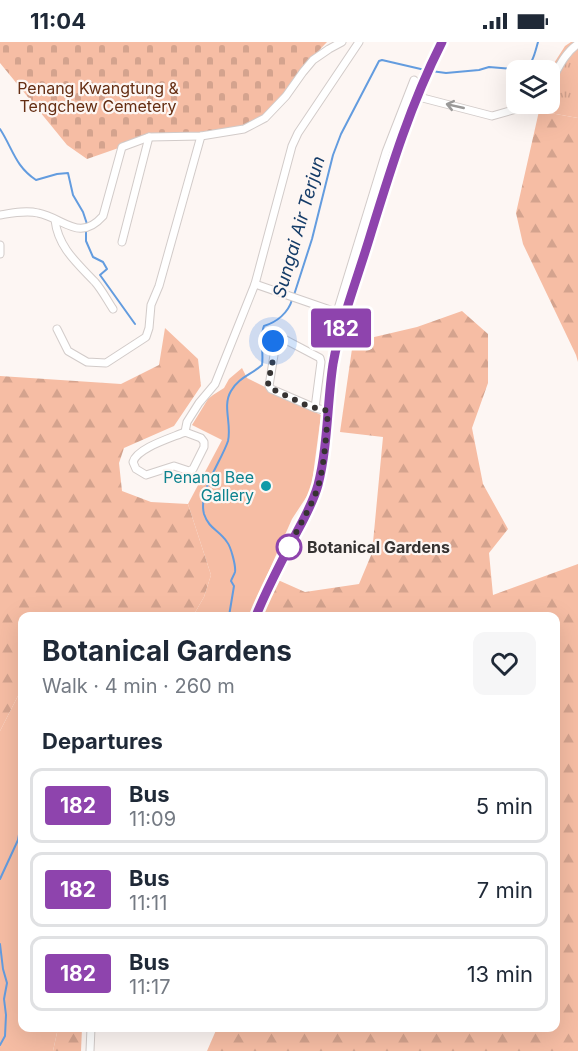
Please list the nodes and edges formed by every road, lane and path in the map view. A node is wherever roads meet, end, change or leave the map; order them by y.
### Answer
1 (342, 42) edge
2 (359, 42) edge
3 (442, 42) edge
4 (578, 44) edge
5 (560, 65) edge
6 (414, 80) dead end
7 (409, 93) junction
8 (418, 98) junction
9 (506, 112) edge
10 (201, 136) junction
11 (149, 137) junction
12 (0, 214) edge
13 (55, 219) junction
14 (122, 242) dead end
15 (0, 245) edge
16 (0, 254) edge
17 (255, 284) junction
18 (113, 309) dead end
19 (340, 314) junction
20 (57, 329) dead end
21 (315, 408) junction
22 (328, 411) junction
23 (184, 432) junction
24 (258, 612) edge
25 (91, 1032) edge
26 (90, 1051) edge

1 - 10 street
2 - 17 street
3 - 8 street
4 - 5 street
6 - 7 street
7 - 8 street
7 - 19 street
9 -> 8 street
8 - 19 street
10 - 11 street
10 - 20 street
11 - 13 street
11 - 14 street
12 - 13 street
13 - 18 street
15 - 16 street
17 - 19 street
17 - 23 street
19 - 22 street
21 - 21 street
21 - 22 street
22 - 24 street
23 - 23 street
25 - 26 street

